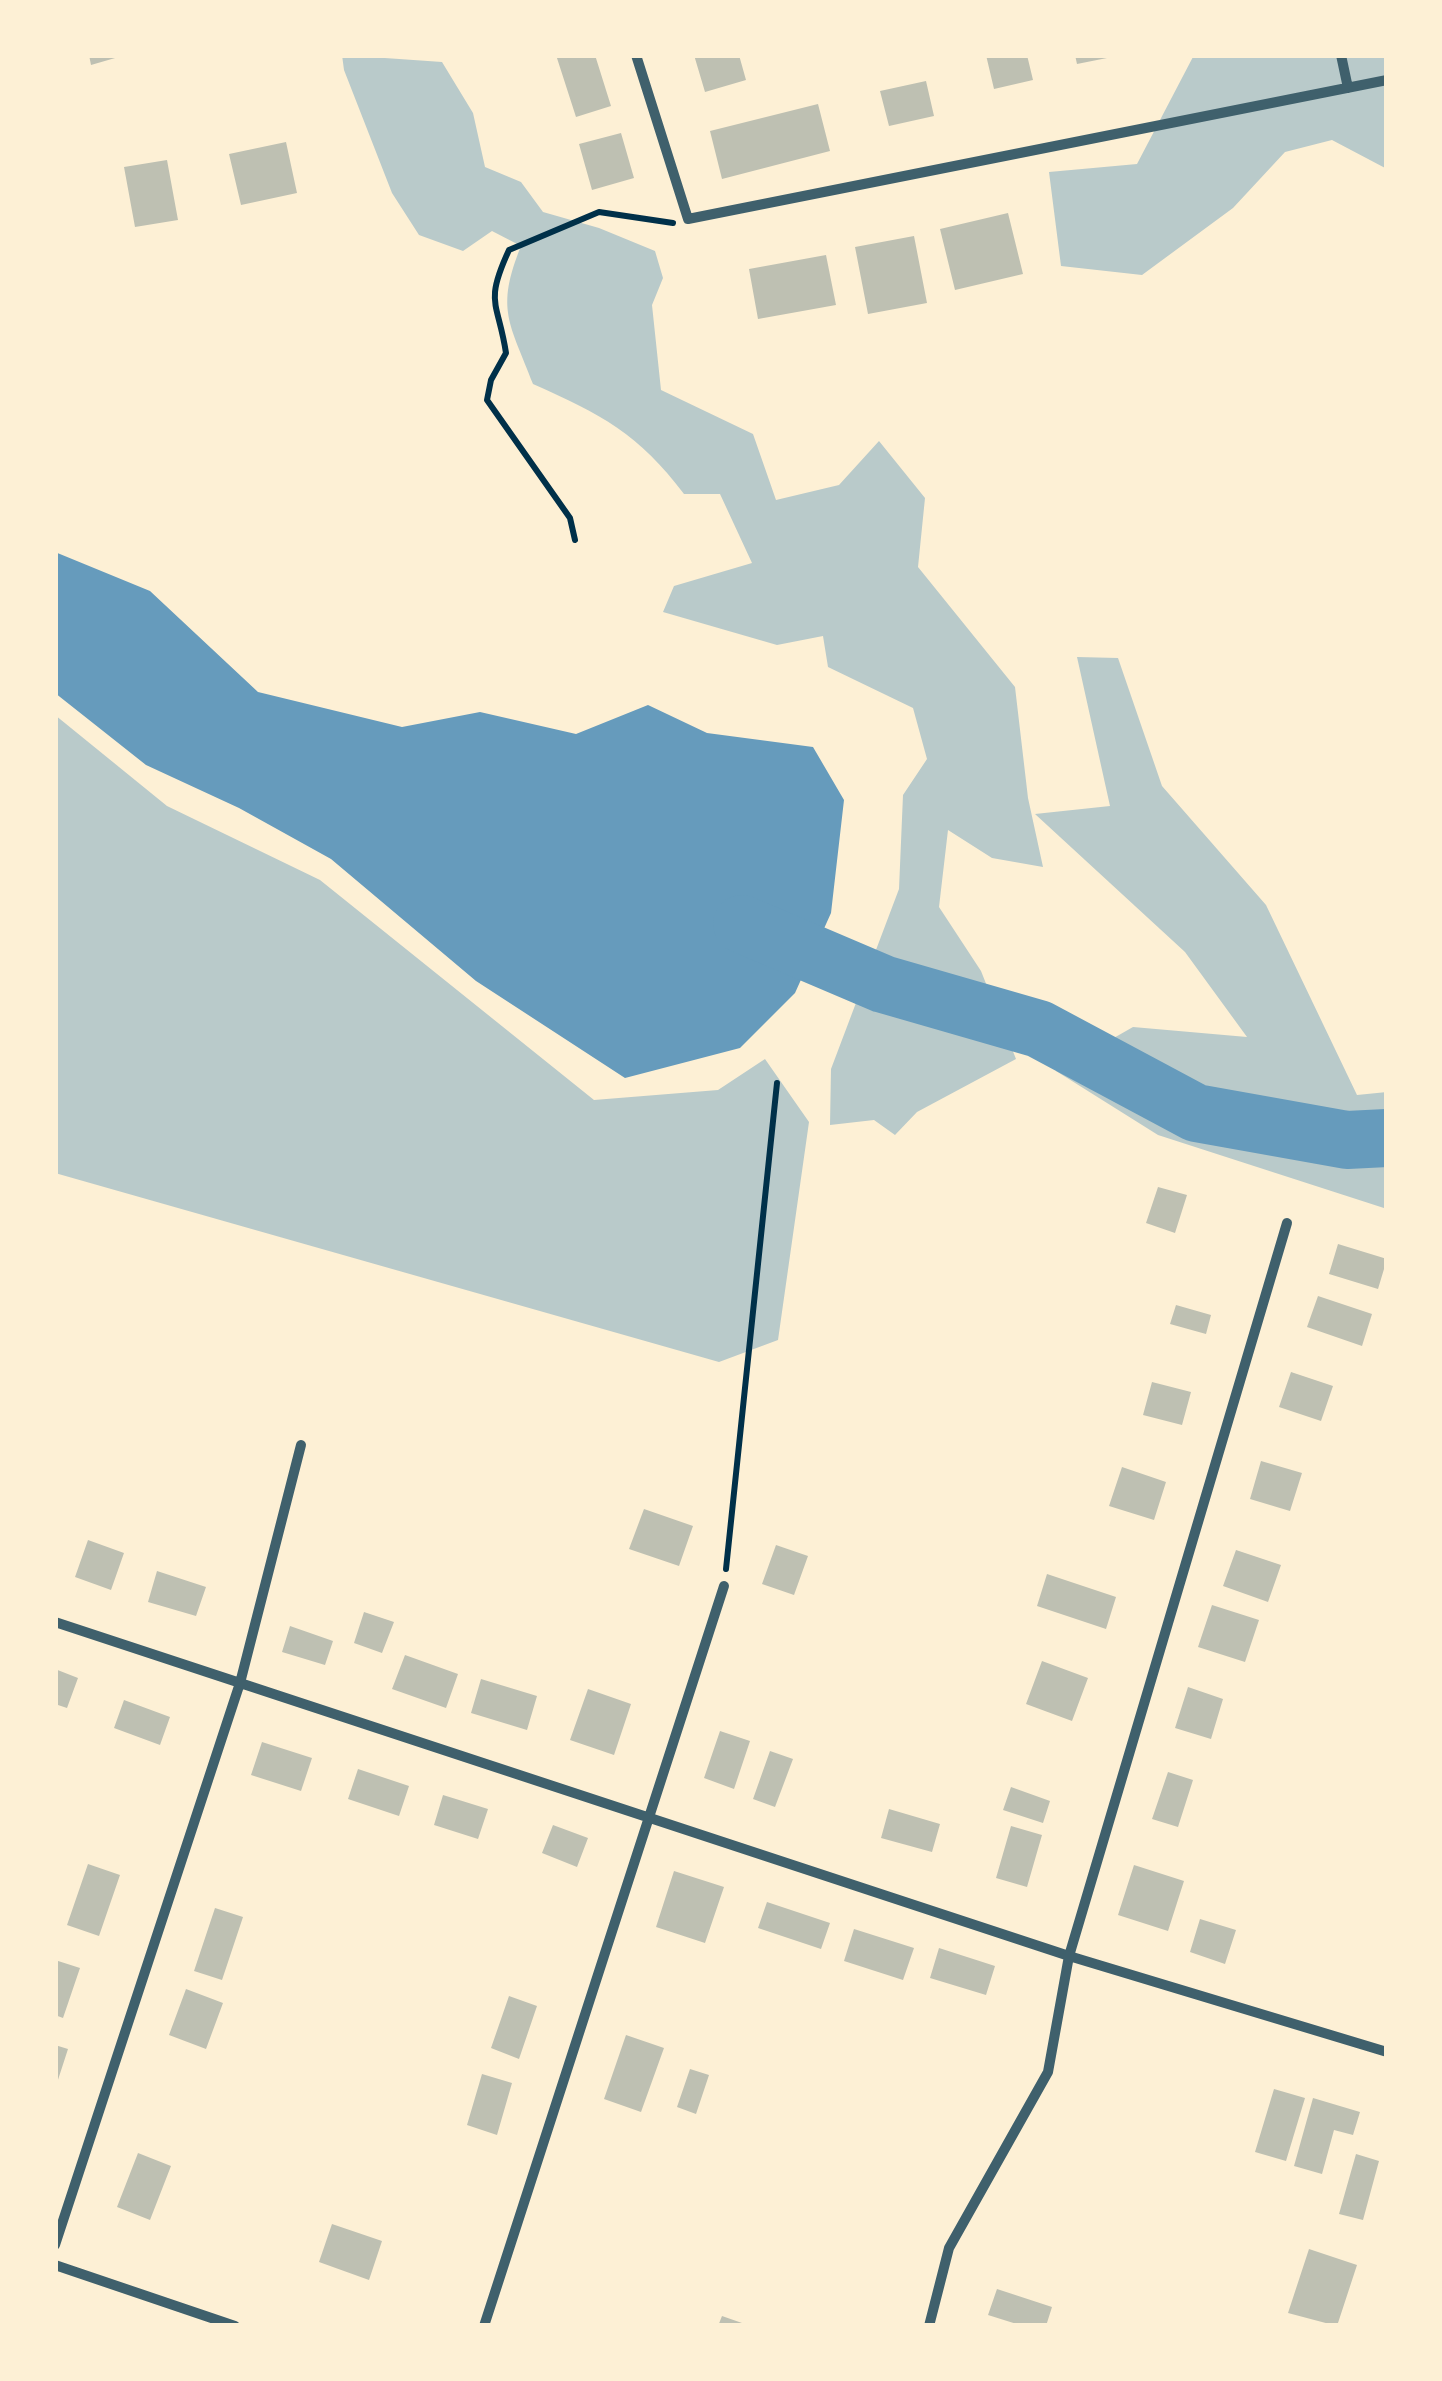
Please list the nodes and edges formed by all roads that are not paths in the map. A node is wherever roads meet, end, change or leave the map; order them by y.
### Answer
1 (636, 55) edge
2 (1340, 55) edge
3 (1387, 80) edge
4 (1348, 88) junction
5 (1287, 1223) dead end
6 (301, 1445) dead end
7 (724, 1586) road end
8 (55, 1622) edge
9 (240, 1683) junction
10 (646, 1818) junction
11 (1069, 1956) junction
12 (1387, 2052) edge
13 (55, 2245) edge
14 (55, 2265) edge
15 (235, 2326) edge
16 (484, 2326) edge
17 (930, 2326) edge

1 - 4 street
2 - 4 street
3 - 4 street
5 - 11 street
6 - 9 street
7 - 10 street
8 - 9 street
9 - 10 street
9 - 13 street
10 - 11 street
10 - 16 street
11 - 12 street
11 - 17 street
14 - 15 street

